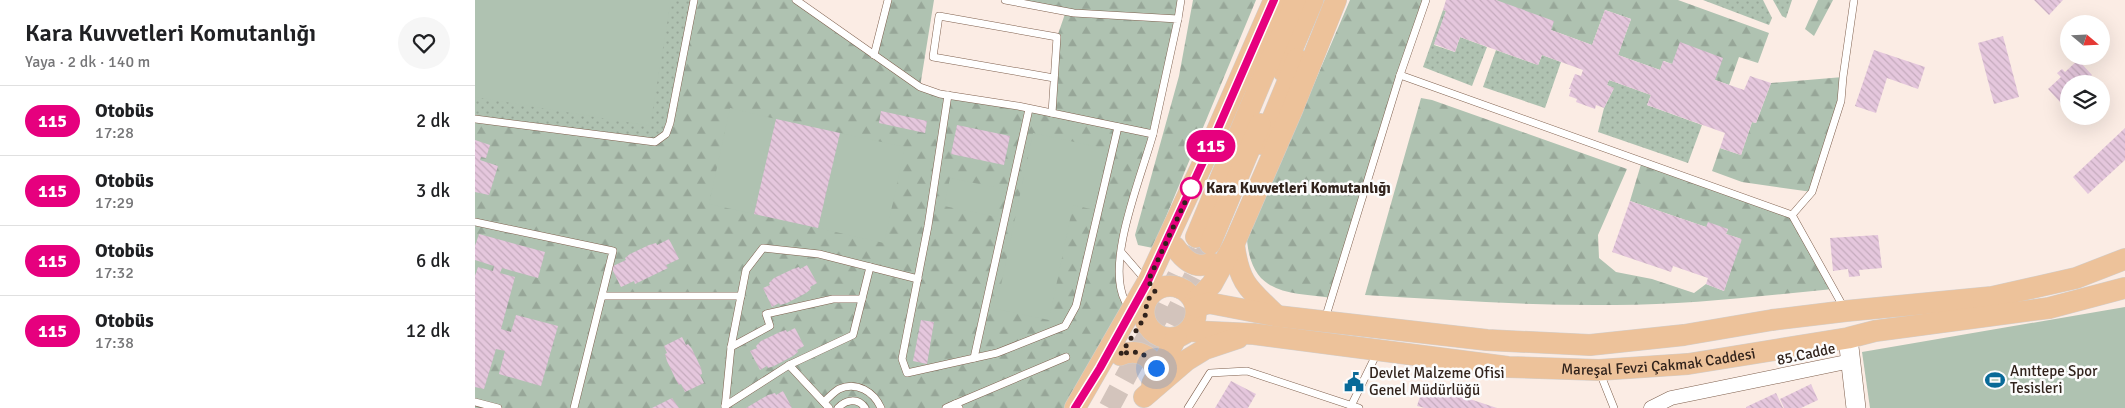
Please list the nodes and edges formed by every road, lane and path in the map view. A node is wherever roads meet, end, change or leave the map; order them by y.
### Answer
1 (694, 0) edge
2 (796, 0) edge
3 (888, 0) edge
4 (1005, 0) edge
5 (1181, 0) edge
6 (1274, 0) edge
7 (1281, 0) edge
8 (1295, 0) edge
9 (1313, 0) edge
10 (1321, 0) edge
11 (1336, 0) edge
12 (1426, 0) edge
13 (1854, 0) edge
14 (1178, 19) junction
15 (874, 55) junction
16 (1400, 75) junction
17 (1054, 78) junction
18 (948, 95) junction
19 (1029, 109) junction
20 (1052, 113) junction
21 (475, 119) edge
22 (1118, 127) junction
23 (1153, 134) junction
24 (1792, 215) junction
25 (475, 222) edge
26 (1234, 244) junction
27 (1175, 247) junction
28 (1206, 248) junction
29 (1121, 253) junction
30 (2125, 259) edge
31 (870, 267) junction
32 (918, 279) junction
33 (1153, 287) junction
34 (2125, 288) edge
35 (603, 296) junction
36 (741, 296) junction
37 (862, 299) junction
38 (1194, 302) junction
39 (1846, 311) junction
40 (1141, 313) junction
41 (1277, 316) junction
42 (1325, 322) junction
43 (1183, 334) junction
44 (1254, 334) junction
45 (1848, 338) junction
46 (731, 348) junction
47 (1379, 350) junction
48 (1120, 355) junction
49 (1066, 357) dead end
50 (974, 358) junction
51 (1851, 361) junction
52 (789, 365) junction
53 (1599, 370) junction
54 (1156, 379) junction
55 (475, 402) edge
56 (824, 402) junction
57 (1142, 404) edge
58 (957, 406) edge
59 (1351, 406) junction
60 (725, 407) edge
61 (498, 408) edge
62 (574, 408) edge
63 (829, 408) edge
64 (838, 408) edge
65 (865, 408) edge
66 (881, 408) edge
67 (946, 408) edge
68 (1075, 408) edge
69 (1089, 408) edge
70 (1189, 408) edge
71 (1359, 408) edge
72 (1614, 408) edge
73 (1651, 408) edge
74 (1856, 408) edge

1 - 21 lane
2 - 15 lane
3 - 15 lane
4 - 14 lane
5 - 14 lane
6 - 33 main road
7 - 27 main road
8 - 28 main road
9 - 28 main road
10 - 28 main road
11 - 26 main road
12 - 16 lane
13 - 24 lane
14 - 23 lane
15 - 18 lane
16 - 24 lane
16 - 42 lane
17 - 17 lane
17 - 20 lane
18 - 19 lane
18 - 32 lane
19 - 20 lane
19 - 50 lane
20 - 22 lane
22 - 23 lane
22 - 50 lane
23 - 29 lane
24 - 39 lane
25 - 35 lane
26 - 38 main road
26 - 41 main road
27 - 28 main road
27 - 33 main road
28 - 38 main road
29 - 33 lane
29 - 40 lane
30 - 39 main road, Mareşal Fevzi Çakmak Caddesi
31 - 32 lane
31 - 36 lane
31 - 37 lane
32 - 50 lane
33 - 38 main road
33 - 40 main road
34 - 45 main road, Mareşal Fevzi Çakmak Caddesi
35 - 36 lane
35 - 62 lane
36 - 46 lane
37 - 46 lane
37 - 52 lane
38 - 41 main road, Mareşal Fevzi Çakmak Caddesi
38 - 43 main road
39 - 42 main road, Mareşal Fevzi Çakmak Caddesi
39 - 45 main road
40 - 43 main road
40 - 48 main road
40 - 68 main road
41 - 42 main road, Mareşal Fevzi Çakmak Caddesi
43 - 44 main road, Mareşal Fevzi Çakmak Caddesi
43 - 54 main road
44 - 47 main road, Mareşal Fevzi Çakmak Caddesi
44 - 57 main road
45 - 51 street
45 - 53 main road, Mareşal Fevzi Çakmak Caddesi
46 - 60 lane
47 - 53 main road, Mareşal Fevzi Çakmak Caddesi
47 - 59 lane
48 - 54 main road
48 - 69 main road
49 - 58 lane
51 - 73 street, 85.Cadde
51 - 74 street
52 - 56 lane
52 - 60 lane
53 - 72 lane
54 - 57 main road
55 - 61 lane
56 - 63 lane
56 - 66 lane
58 - 67 lane
59 - 70 lane
59 - 71 lane
64 - 65 lane

